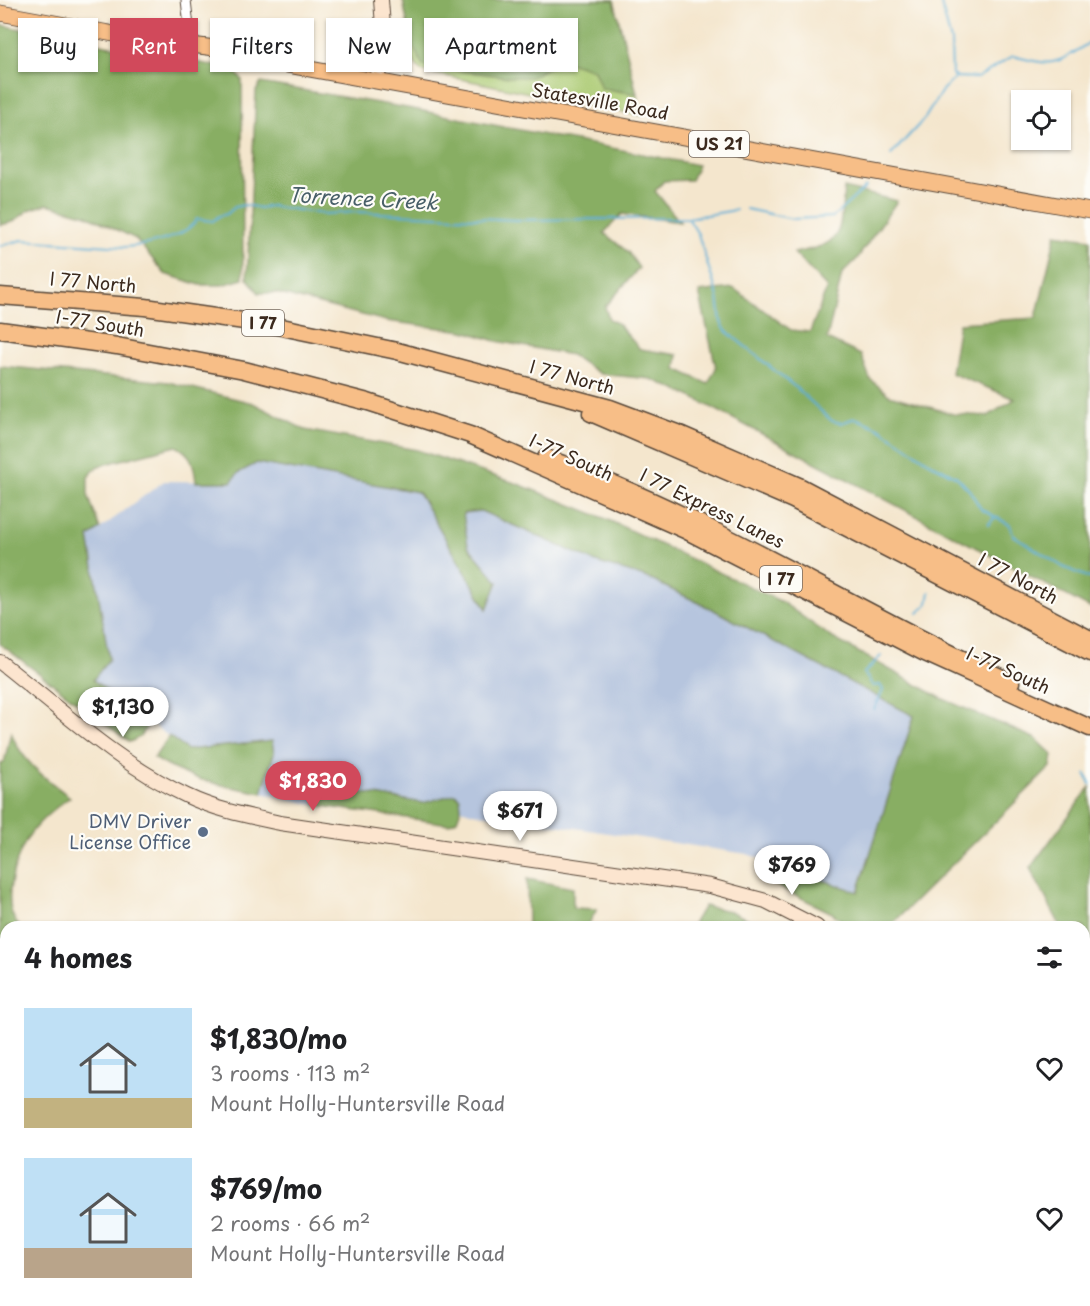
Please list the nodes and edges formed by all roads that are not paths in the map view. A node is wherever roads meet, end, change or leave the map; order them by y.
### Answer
1 (186, 0) edge
2 (381, 0) edge
3 (0, 13) edge
4 (188, 18) edge
5 (110, 33) edge
6 (314, 70) edge
7 (377, 81) junction
8 (1090, 211) edge
9 (0, 296) edge
10 (0, 330) edge
11 (520, 384) junction
12 (470, 435) junction
13 (1090, 639) edge
14 (1090, 653) edge
15 (0, 662) edge
16 (1090, 716) edge
17 (1090, 728) edge
18 (805, 921) edge

1 - 4 street
2 - 7 main road
3 - 5 main road, Statesville Road / US 21
6 - 7 main road, Statesville Road / US 21
7 - 8 main road, Statesville Road / US 21
9 - 11 highway, I 77 North / I 77
10 - 12 highway, I-77 South / I 77
11 - 13 highway, I 77 North / I 77
11 - 14 highway, I 77 Express Lanes / I 77
12 - 16 highway, I 77 Express Lanes / I 77
12 - 17 highway, I-77 South / I 77
15 - 18 main road

